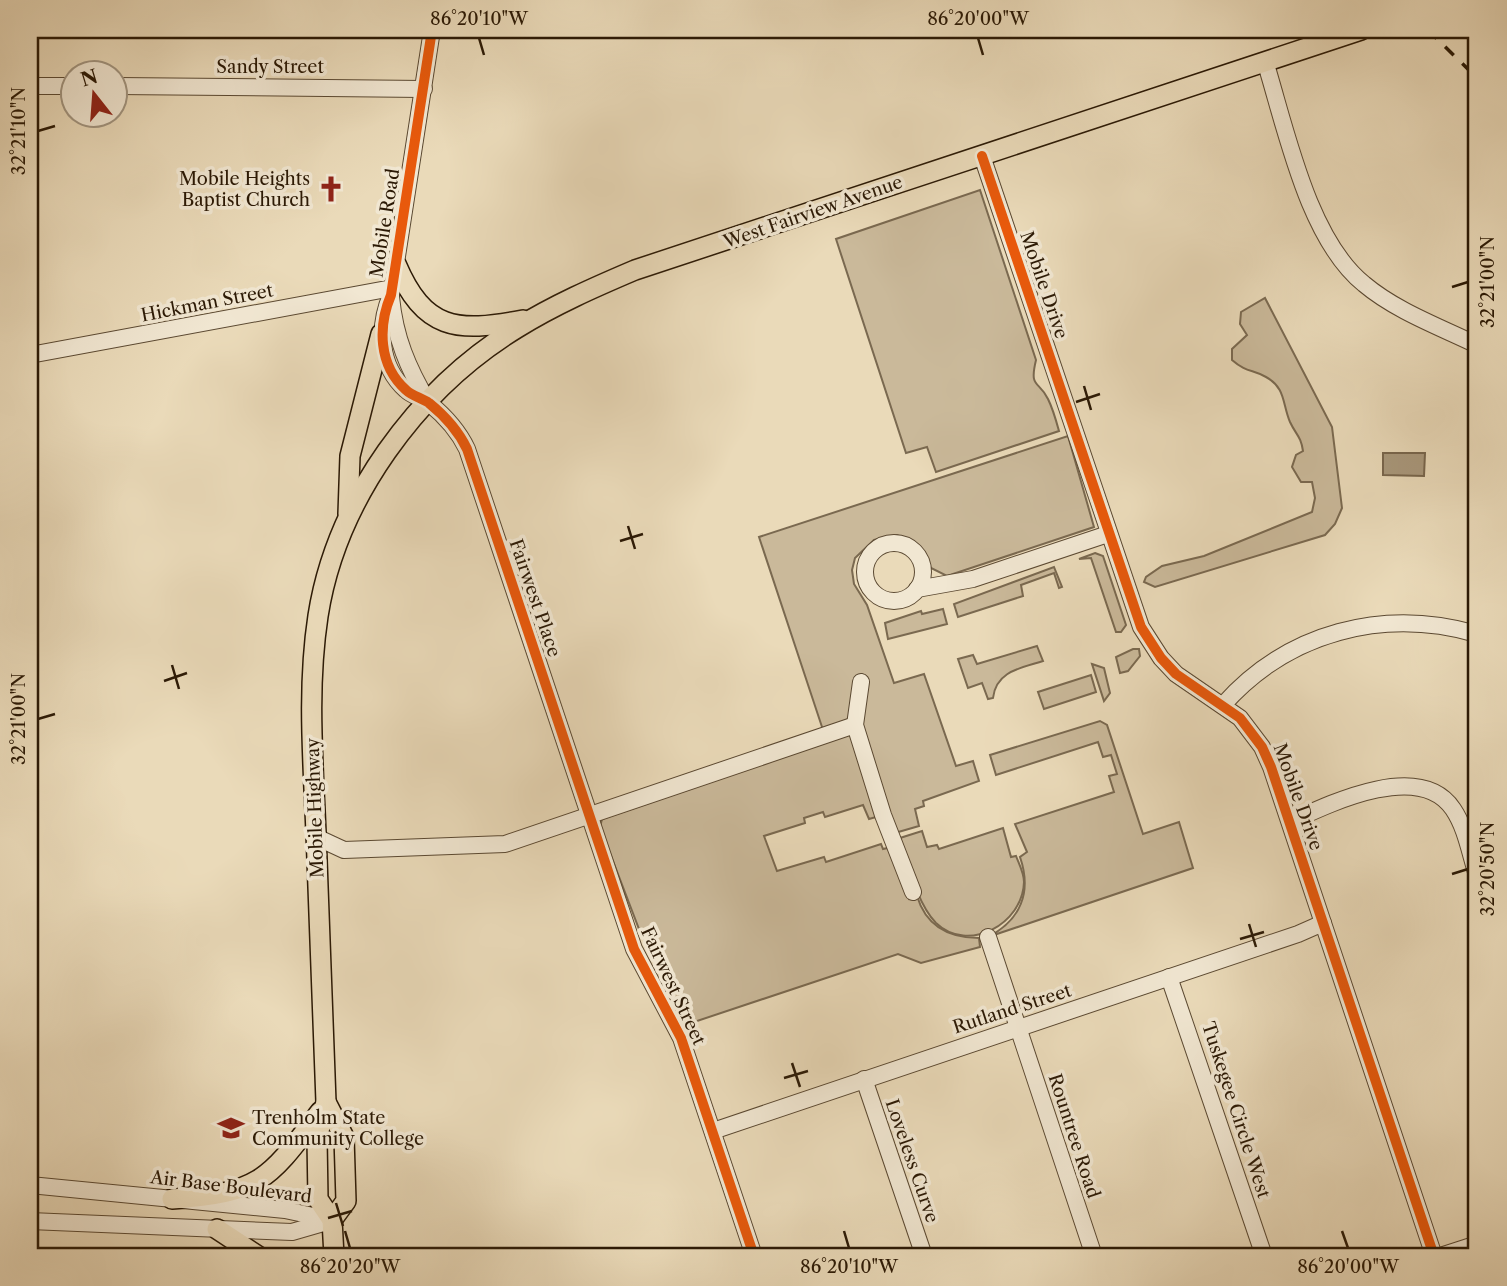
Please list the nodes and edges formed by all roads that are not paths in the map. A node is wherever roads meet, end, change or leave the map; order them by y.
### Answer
1 (432, 30) edge
2 (1361, 30) edge
3 (1265, 61) junction
4 (30, 86) edge
5 (60, 86) edge
6 (130, 86) edge
7 (424, 89) junction
8 (982, 156) junction
9 (396, 264) junction
10 (391, 291) junction
11 (537, 317) junction
12 (381, 334) junction
13 (1477, 345) edge
14 (30, 355) edge
15 (428, 402) junction
16 (348, 518) junction
17 (1108, 534) junction
18 (917, 589) dead end
19 (1477, 634) edge
20 (861, 682) dead end
21 (1223, 705) junction
22 (855, 725) junction
23 (590, 816) junction
24 (1290, 822) junction
25 (316, 837) junction
26 (1477, 875) edge
27 (913, 892) dead end
28 (1323, 923) junction
29 (988, 937) dead end
30 (1169, 977) junction
31 (1018, 1028) junction
32 (864, 1079) junction
33 (326, 1102) junction
34 (713, 1131) junction
35 (30, 1185) edge
36 (172, 1199) junction
37 (332, 1220) junction
38 (30, 1221) edge
39 (217, 1229) junction
40 (1477, 1244) edge
41 (258, 1256) edge
42 (334, 1256) edge
43 (754, 1256) edge
44 (924, 1256) edge
45 (1094, 1256) edge
46 (1264, 1256) edge
47 (1434, 1256) edge
48 (1440, 1256) edge

1 - 7 street, Mobile Road
2 - 3 main road, West Fairview Avenue
3 - 8 main road, West Fairview Avenue
3 - 13 street
4 - 5 street
6 - 7 street, Sandy Street
7 - 9 street, Mobile Road
8 - 11 main road, West Fairview Avenue
8 - 17 street, Mobile Drive
9 - 10 street, Mobile Road
9 - 11 main road
10 - 12 street, Mobile Road
10 - 14 street, Hickman Street
10 - 15 street, Mobile Road
11 - 15 main road, West Fairview Avenue
12 - 15 street
12 - 16 main road
15 - 16 main road, West Fairview Avenue
15 - 23 street, Fairwest Place
16 - 25 main road, Mobile Highway
17 - 18 street
17 - 21 street, Mobile Drive
19 - 21 street
20 - 22 street
21 - 24 street, Mobile Drive
22 - 23 street
22 - 27 street
23 - 25 street
23 - 34 street, Fairwest Street
24 - 26 street
24 - 28 street, Mobile Drive
25 - 33 main road, Mobile Highway
28 - 30 street, Rutland Street
28 - 47 street, Mobile Drive
29 - 31 street, Rountree Road
30 - 31 street, Rutland Street
30 - 46 street, Tuskegee Circle West
31 - 32 street, Rutland Street
31 - 45 street, Rountree Road
32 - 34 street, Rutland Street
32 - 44 street, Loveless Curve
33 - 36 main road
33 - 37 main road, Mobile Highway
33 - 37 main road, Mobile Highway
34 - 43 street, Fairwest Street
35 - 36 street, Air Base Boulevard
36 - 37 street, Air Base Boulevard
37 - 39 street, Air Base Boulevard
37 - 42 main road, Mobile Highway
38 - 39 street, Air Base Boulevard
39 - 41 main road
40 - 48 street

